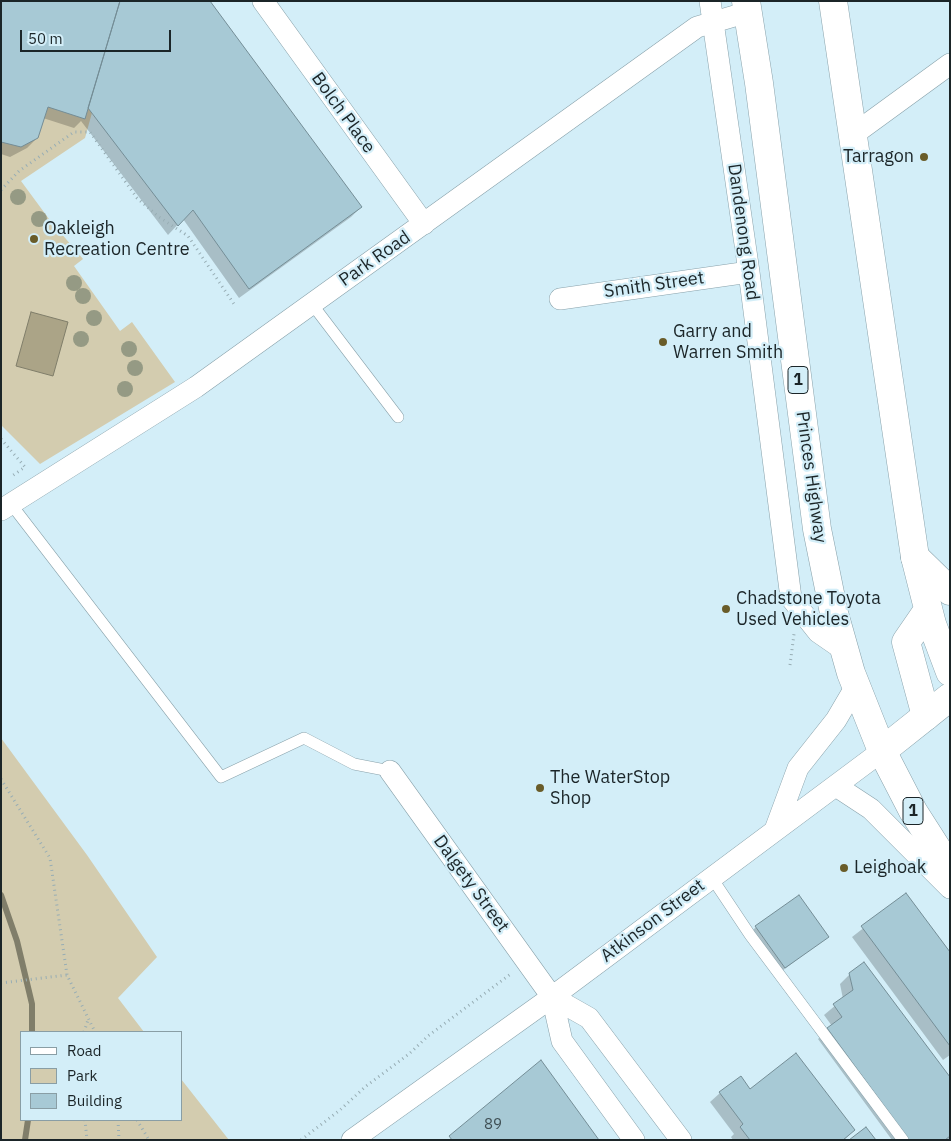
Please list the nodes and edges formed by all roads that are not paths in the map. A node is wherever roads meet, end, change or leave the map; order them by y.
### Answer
1 (263, 1) edge
2 (833, 1) edge
3 (747, 6) edge
4 (711, 11) edge
5 (950, 64) edge
6 (854, 134) junction
7 (424, 224) junction
8 (749, 272) junction
9 (560, 299) dead end
10 (312, 304) junction
11 (398, 417) dead end
12 (6, 507) edge
13 (915, 557) junction
14 (950, 591) edge
15 (928, 610) junction
16 (844, 650) junction
17 (950, 672) edge
18 (856, 686) junction
19 (950, 697) edge
20 (926, 716) junction
21 (882, 751) junction
22 (390, 771) joint
23 (836, 786) junction
24 (775, 830) junction
25 (950, 868) edge
26 (712, 878) junction
27 (950, 888) edge
28 (552, 997) junction
29 (352, 1140) edge
30 (634, 1140) edge
31 (681, 1140) edge
32 (903, 1140) edge

1 - 7 street, Bolch Place
2 - 6 main road
3 - 4 street, Park Road
3 - 16 main road, Princes Highway / 1
4 - 7 street, Park Road
4 - 8 street, Dandenong Road
5 - 6 street
6 - 13 main road
7 - 10 street, Park Road
8 - 9 street, Smith Street
8 - 16 street, Dandenong Road
10 - 11 lane
10 - 12 street, Park Road
12 - 22 lane
13 - 14 main road
13 - 15 main road
15 - 17 main road
15 - 20 main road
16 - 18 main road, Princes Highway / 1
18 - 21 main road, Princes Highway / 1
18 - 24 street
19 - 20 main road, Atkinson Street
20 - 21 main road, Atkinson Street
21 - 23 street, Atkinson Street
21 - 25 main road, Princes Highway / 1
22 - 28 street, Dalgety Street
23 - 24 street, Atkinson Street
23 - 27 street
24 - 26 street, Atkinson Street
26 - 28 street, Atkinson Street
26 - 32 lane
28 - 29 street, Atkinson Street
28 - 30 street, Dalgety Street
28 - 31 street, Dalgety Street

